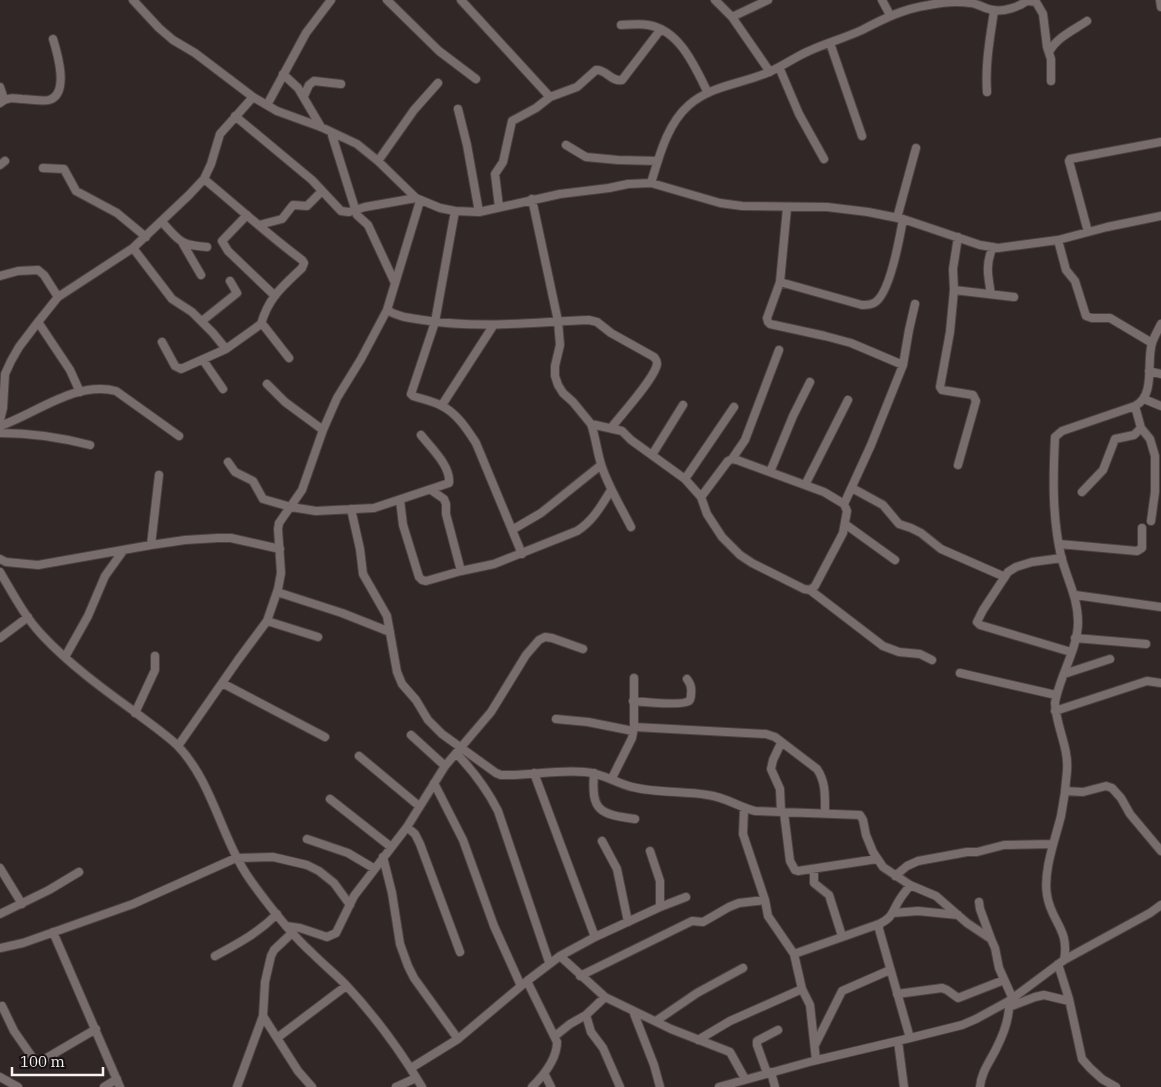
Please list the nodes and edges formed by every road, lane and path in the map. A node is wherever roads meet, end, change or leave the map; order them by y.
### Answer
1 (133, 0) edge
2 (331, 0) edge
3 (387, 0) edge
4 (715, 0) edge
5 (768, 0) edge
6 (882, 0) edge
7 (989, 0) edge
8 (1028, 0) edge
9 (1160, 0) edge
10 (464, 1) edge
11 (948, 1) edge
12 (1161, 7) edge
13 (992, 10) junction
14 (890, 15) junction
15 (732, 17) junction
16 (1087, 22) dead end
17 (621, 25) dead end
18 (661, 29) junction
19 (53, 39) dead end
20 (830, 43) junction
21 (1050, 52) junction
22 (779, 67) junction
23 (770, 72) junction
24 (283, 74) junction
25 (476, 79) dead end
26 (1051, 81) dead end
27 (438, 83) dead end
28 (341, 84) dead end
29 (0, 87) edge
30 (708, 92) junction
31 (987, 92) dead end
32 (304, 96) junction
33 (253, 97) junction
34 (550, 97) junction
35 (2, 101) edge
36 (267, 105) junction
37 (458, 109) dead end
38 (235, 116) junction
39 (321, 127) junction
40 (331, 132) junction
41 (862, 136) dead end
42 (1161, 142) edge
43 (566, 145) dead end
44 (916, 148) dead end
45 (824, 159) dead end
46 (378, 161) junction
47 (658, 161) junction
48 (44, 168) dead end
49 (204, 179) junction
50 (651, 183) junction
51 (322, 191) junction
52 (532, 199) junction
53 (418, 200) junction
54 (499, 207) junction
55 (787, 208) junction
56 (356, 210) junction
57 (455, 211) junction
58 (479, 212) junction
59 (247, 215) junction
60 (1161, 216) edge
61 (900, 218) junction
62 (162, 222) junction
63 (259, 225) junction
64 (1088, 232) junction
65 (146, 237) junction
66 (958, 237) junction
67 (1058, 240) junction
68 (183, 244) junction
69 (207, 247) dead end
70 (134, 248) junction
71 (993, 248) junction
72 (201, 275) dead end
73 (0, 276) edge
74 (230, 281) dead end
75 (394, 281) junction
76 (780, 282) junction
77 (954, 290) junction
78 (991, 294) junction
79 (275, 296) junction
80 (1014, 297) dead end
81 (58, 298) junction
82 (916, 304) dead end
83 (387, 310) junction
84 (202, 321) junction
85 (558, 321) junction
86 (38, 322) junction
87 (435, 322) junction
88 (261, 324) junction
89 (1161, 324) edge
90 (493, 326) junction
91 (162, 342) dead end
92 (1152, 343) junction
93 (226, 349) junction
94 (779, 350) dead end
95 (289, 358) dead end
96 (203, 360) junction
97 (903, 365) junction
98 (1148, 371) junction
99 (1161, 374) edge
100 (810, 382) dead end
101 (267, 384) dead end
102 (222, 389) dead end
103 (80, 392) junction
104 (1144, 399) junction
105 (848, 400) dead end
106 (442, 405) junction
107 (683, 406) dead end
108 (734, 406) dead end
109 (1135, 406) junction
110 (1161, 406) edge
111 (0, 420) edge
112 (591, 424) junction
113 (0, 426) edge
114 (610, 428) junction
115 (1141, 428) junction
116 (323, 430) junction
117 (0, 432) edge
118 (421, 435) dead end
119 (179, 436) dead end
120 (90, 445) dead end
121 (652, 455) junction
122 (732, 459) junction
123 (228, 462) dead end
124 (601, 465) junction
125 (958, 465) dead end
126 (770, 472) junction
127 (159, 475) dead end
128 (685, 479) junction
129 (805, 485) junction
130 (852, 488) junction
131 (431, 490) junction
132 (611, 490) junction
133 (1082, 492) dead end
134 (701, 497) junction
135 (400, 500) junction
136 (844, 504) junction
137 (291, 507) junction
138 (351, 509) junction
139 (1151, 522) dead end
140 (845, 524) junction
141 (631, 527) dead end
142 (1142, 528) dead end
143 (512, 530) junction
144 (1059, 544) junction
145 (151, 545) junction
146 (280, 550) junction
147 (123, 551) junction
148 (522, 554) junction
149 (1062, 558) junction
150 (0, 559) edge
151 (895, 560) dead end
152 (461, 571) junction
153 (0, 572) edge
154 (1005, 577) junction
155 (810, 590) junction
156 (277, 592) junction
157 (1075, 595) junction
158 (1161, 607) edge
159 (28, 617) junction
160 (267, 621) junction
161 (390, 632) junction
162 (318, 637) dead end
163 (0, 638) edge
164 (1075, 638) junction
165 (1146, 644) dead end
166 (583, 649) dead end
167 (1071, 652) junction
168 (155, 656) dead end
169 (65, 657) junction
170 (1110, 659) dead end
171 (932, 660) dead end
172 (960, 673) dead end
173 (1064, 674) junction
174 (634, 678) dead end
175 (687, 679) dead end
176 (222, 683) junction
177 (1161, 683) edge
178 (1056, 695) junction
179 (633, 701) junction
180 (1055, 711) junction
181 (135, 713) junction
182 (556, 719) dead end
183 (634, 729) junction
184 (411, 735) dead end
185 (325, 737) dead end
186 (781, 743) junction
187 (178, 746) junction
188 (460, 751) junction
189 (359, 756) dead end
190 (445, 766) junction
191 (534, 773) junction
192 (594, 773) junction
193 (612, 778) junction
194 (434, 784) junction
195 (1065, 791) junction
196 (330, 799) dead end
197 (419, 806) junction
198 (744, 809) junction
199 (782, 813) junction
200 (825, 813) junction
201 (635, 819) dead end
202 (407, 827) junction
203 (307, 839) dead end
204 (602, 841) dead end
205 (1053, 844) junction
206 (391, 847) junction
207 (650, 851) dead end
208 (1161, 851) edge
209 (383, 857) junction
210 (236, 858) junction
211 (877, 859) junction
212 (0, 868) edge
213 (375, 869) junction
214 (814, 869) junction
215 (78, 872) dead end
216 (894, 876) junction
217 (910, 885) junction
218 (686, 897) dead end
219 (765, 900) junction
220 (979, 902) dead end
221 (22, 904) junction
222 (350, 905) junction
223 (1161, 905) edge
224 (660, 907) junction
225 (0, 914) edge
226 (277, 914) junction
227 (893, 914) junction
228 (958, 915) junction
229 (628, 922) junction
230 (879, 924) junction
231 (286, 926) junction
232 (53, 932) junction
233 (292, 932) junction
234 (842, 936) junction
235 (595, 937) junction
236 (991, 939) junction
237 (0, 948) edge
238 (460, 952) dead end
239 (794, 954) junction
240 (215, 956) dead end
241 (560, 956) junction
242 (550, 962) junction
243 (1061, 962) junction
244 (744, 968) dead end
245 (890, 970) junction
246 (580, 976) junction
247 (1004, 980) junction
248 (524, 983) junction
249 (346, 986) junction
250 (802, 989) junction
251 (897, 994) junction
252 (605, 997) junction
253 (1069, 1001) junction
254 (1010, 1002) junction
255 (2, 1006) dead end
256 (633, 1011) junction
257 (586, 1015) junction
258 (263, 1016) junction
259 (656, 1021) junction
260 (96, 1029) junction
261 (778, 1030) dead end
262 (555, 1036) junction
263 (277, 1038) junction
264 (910, 1038) junction
265 (458, 1039) junction
266 (698, 1040) junction
267 (898, 1041) junction
268 (815, 1045) junction
269 (816, 1060) junction
270 (411, 1068) junction
271 (769, 1072) junction
272 (544, 1075) junction
273 (0, 1077) edge
274 (416, 1078) junction
275 (745, 1079) junction
276 (118, 1083) edge
277 (18, 1087) edge
278 (104, 1087) edge
279 (237, 1087) edge
280 (312, 1087) edge
281 (396, 1087) edge
282 (422, 1087) edge
283 (532, 1087) edge
284 (551, 1087) edge
285 (620, 1087) edge
286 (660, 1087) edge
287 (719, 1087) edge
288 (775, 1087) edge
289 (904, 1087) edge
290 (980, 1087) edge
291 (1116, 1087) edge

1 - 33 street
2 - 24 street
3 - 25 street
4 - 15 street
5 - 15 street
6 - 14 street
7 - 13 street
8 - 13 street
8 - 21 street
9 - 12 street
10 - 34 street
11 - 13 street
11 - 14 street
13 - 31 street
14 - 20 street
15 - 23 street
16 - 21 street
17 - 18 street
18 - 30 street
18 - 34 street
19 - 35 street
20 - 22 street
20 - 41 street
21 - 26 street
22 - 23 street
22 - 45 street
23 - 30 street
24 - 32 street
24 - 36 street
27 - 46 street
28 - 32 street
29 - 35 street
30 - 47 street
32 - 39 street
33 - 36 street
33 - 38 street
34 - 54 street
36 - 39 street
37 - 58 street
38 - 49 street
38 - 51 street
39 - 40 street
40 - 46 street
40 - 56 street
42 - 64 street
43 - 47 street
44 - 61 street
46 - 53 street
47 - 50 street
48 - 65 street
49 - 59 street
49 - 62 street
50 - 52 street
50 - 55 street
51 - 56 street
51 - 63 street
52 - 54 street
52 - 85 street
53 - 56 street
53 - 57 street
53 - 75 street
54 - 58 street
55 - 61 street
55 - 76 street
56 - 75 street
57 - 58 street
57 - 87 street
59 - 63 street
59 - 79 street
60 - 64 street
61 - 66 street
61 - 76 street
62 - 65 street
62 - 68 street
63 - 79 street
64 - 67 street
65 - 70 street
66 - 71 street
66 - 77 street
67 - 71 street
67 - 92 street
68 - 69 street
68 - 72 street
70 - 81 street
70 - 84 street
71 - 78 street
73 - 81 street
74 - 84 street
75 - 83 street
76 - 97 street
77 - 78 street
77 - 125 street
78 - 80 street
79 - 88 street
81 - 86 street
82 - 97 street
83 - 87 street
83 - 116 street
84 - 93 street
85 - 90 street
85 - 112 street
85 - 114 street
86 - 103 street
86 - 111 street
87 - 90 street
87 - 106 street
88 - 93 street
88 - 95 street
89 - 92 street
90 - 106 street
91 - 96 street
92 - 98 street
93 - 96 street
94 - 122 street
96 - 102 street
97 - 130 street
98 - 99 street
98 - 104 street
100 - 126 street
101 - 116 street
103 - 113 street
103 - 119 street
104 - 109 street
104 - 110 street
105 - 129 street
106 - 143 street
107 - 121 street
108 - 128 street
109 - 115 street
109 - 144 street
112 - 114 street
112 - 124 street
114 - 121 street
115 - 133 street
115 - 139 street
116 - 137 street
117 - 120 street
118 - 131 street
121 - 128 street
122 - 126 street
122 - 134 street
123 - 137 street
124 - 132 street
124 - 143 street
126 - 129 street
127 - 145 street
128 - 134 street
129 - 136 street
130 - 136 street
130 - 154 street
131 - 135 street
131 - 152 street
132 - 141 street
132 - 148 street
134 - 155 street
135 - 138 street
135 - 152 street
136 - 140 street
137 - 138 street
137 - 146 street
138 - 161 street
140 - 151 street
140 - 155 street
142 - 144 street
143 - 148 street
144 - 149 street
145 - 146 street
145 - 147 street
146 - 156 street
147 - 150 street
147 - 169 street
148 - 152 street
149 - 154 street
149 - 157 street
153 - 159 street
154 - 167 street
155 - 171 street
156 - 160 street
156 - 161 street
157 - 158 street
157 - 164 street
159 - 163 street
159 - 169 street
160 - 162 street
160 - 176 street
161 - 188 street
164 - 165 street
164 - 167 street
166 - 188 street
167 - 173 street
168 - 181 street
169 - 181 street
170 - 173 street
172 - 178 street
173 - 178 street
174 - 179 street
175 - 179 street
176 - 185 street
176 - 187 street
177 - 180 street
178 - 180 street
179 - 183 street
180 - 195 street
181 - 187 street
182 - 183 street
183 - 186 street
183 - 193 street
184 - 190 street
186 - 199 street
186 - 200 street
187 - 210 street
188 - 190 street
188 - 191 street
188 - 242 street
189 - 197 street
190 - 194 street
191 - 192 street
191 - 235 street
192 - 193 street
192 - 201 street
193 - 198 street
194 - 197 street
194 - 248 street
195 - 205 street
195 - 208 street
196 - 206 street
197 - 202 street
198 - 199 street
198 - 219 street
199 - 200 street
199 - 214 street
200 - 211 street
202 - 206 street
202 - 238 street
203 - 213 street
204 - 229 street
205 - 216 street
205 - 243 street
206 - 209 street
207 - 224 street
209 - 213 street
209 - 265 street
210 - 222 street
210 - 226 street
210 - 232 street
211 - 214 street
211 - 216 street
212 - 221 street
213 - 222 street
214 - 234 street
215 - 221 street
216 - 217 street
217 - 227 street
217 - 228 street
218 - 224 street
219 - 239 street
219 - 246 street
220 - 236 street
221 - 225 street
222 - 231 street
223 - 243 street
224 - 229 street
226 - 231 street
226 - 240 street
227 - 228 street
227 - 230 street
228 - 236 street
229 - 235 street
230 - 234 street
230 - 245 street
231 - 233 street
232 - 237 street
232 - 260 street
233 - 249 street
233 - 258 street
234 - 239 street
235 - 241 street
236 - 247 street
239 - 250 street
241 - 242 street
241 - 246 street
242 - 248 street
243 - 253 street
243 - 254 street
244 - 259 street
245 - 251 street
245 - 268 street
246 - 252 street
247 - 251 street
247 - 254 street
248 - 262 street
248 - 265 street
249 - 263 street
249 - 270 street
250 - 266 street
250 - 268 street
251 - 264 street
252 - 256 street
252 - 257 street
253 - 254 street
253 - 291 street
254 - 264 street
254 - 290 street
255 - 260 street
256 - 259 street
256 - 286 street
257 - 262 street
257 - 285 street
258 - 263 street
258 - 279 street
259 - 266 street
260 - 276 street
261 - 271 street
262 - 272 street
263 - 280 street
264 - 267 street
265 - 270 street
266 - 275 street
267 - 269 street
267 - 289 street
268 - 269 street
269 - 271 street
270 - 274 street
271 - 275 street
271 - 288 street
272 - 283 street
272 - 284 street
273 - 277 street
274 - 281 street
274 - 282 street
275 - 287 street
276 - 278 street

